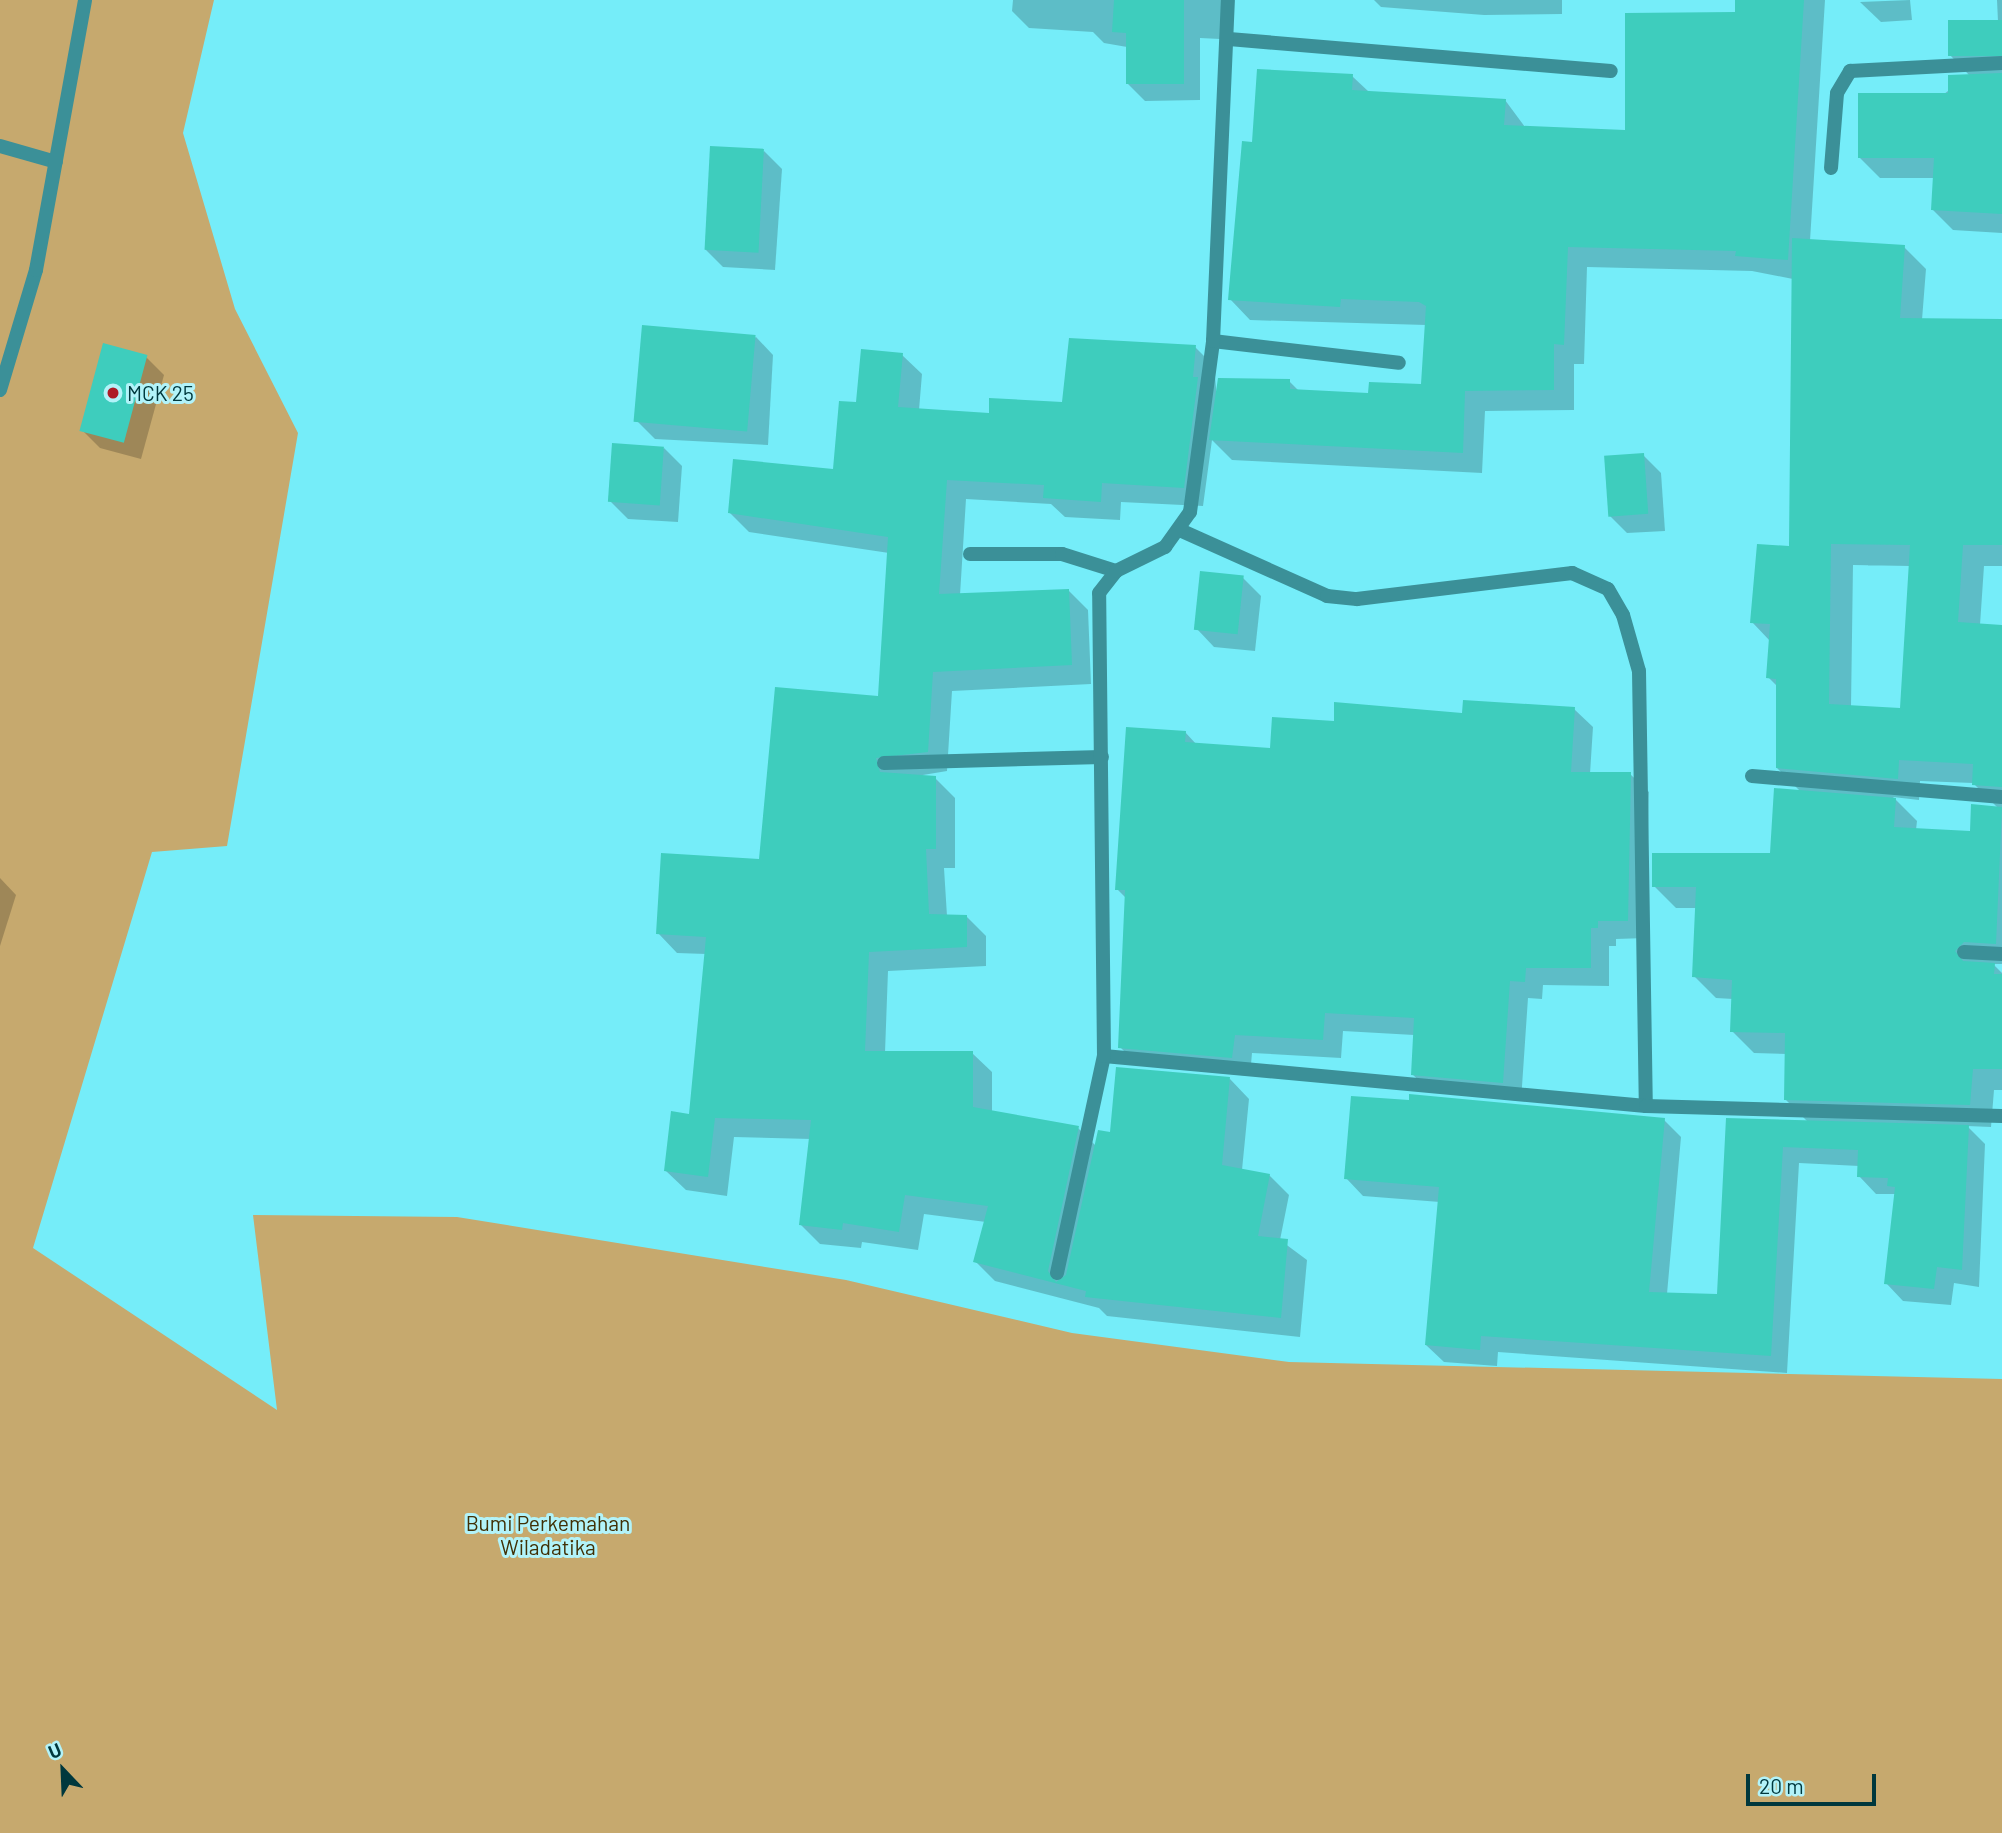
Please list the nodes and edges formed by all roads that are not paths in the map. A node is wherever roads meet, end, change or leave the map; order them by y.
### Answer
1 (85, 0) edge
2 (1228, 0) edge
3 (1229, 39) junction
4 (2002, 63) edge
5 (1611, 71) dead end
6 (0, 145) edge
7 (56, 162) junction
8 (1831, 168) dead end
9 (1213, 341) junction
10 (1399, 363) dead end
11 (0, 390) edge
12 (1182, 531) junction
13 (970, 554) dead end
14 (1116, 571) junction
15 (1102, 757) junction
16 (884, 763) dead end
17 (1752, 776) dead end
18 (2002, 797) edge
19 (1964, 952) dead end
20 (2002, 954) edge
21 (1104, 1056) junction
22 (1646, 1106) junction
23 (2002, 1115) edge
24 (1057, 1273) dead end

1 - 7 street
2 - 3 street
3 - 5 street
3 - 9 street
4 - 8 street
6 - 7 street
7 - 11 street
9 - 10 street
9 - 12 street
12 - 14 street
12 - 22 street
13 - 14 street
14 - 15 street
15 - 16 street
15 - 21 street
17 - 18 street
19 - 20 street
21 - 22 street
21 - 24 street
22 - 23 street

